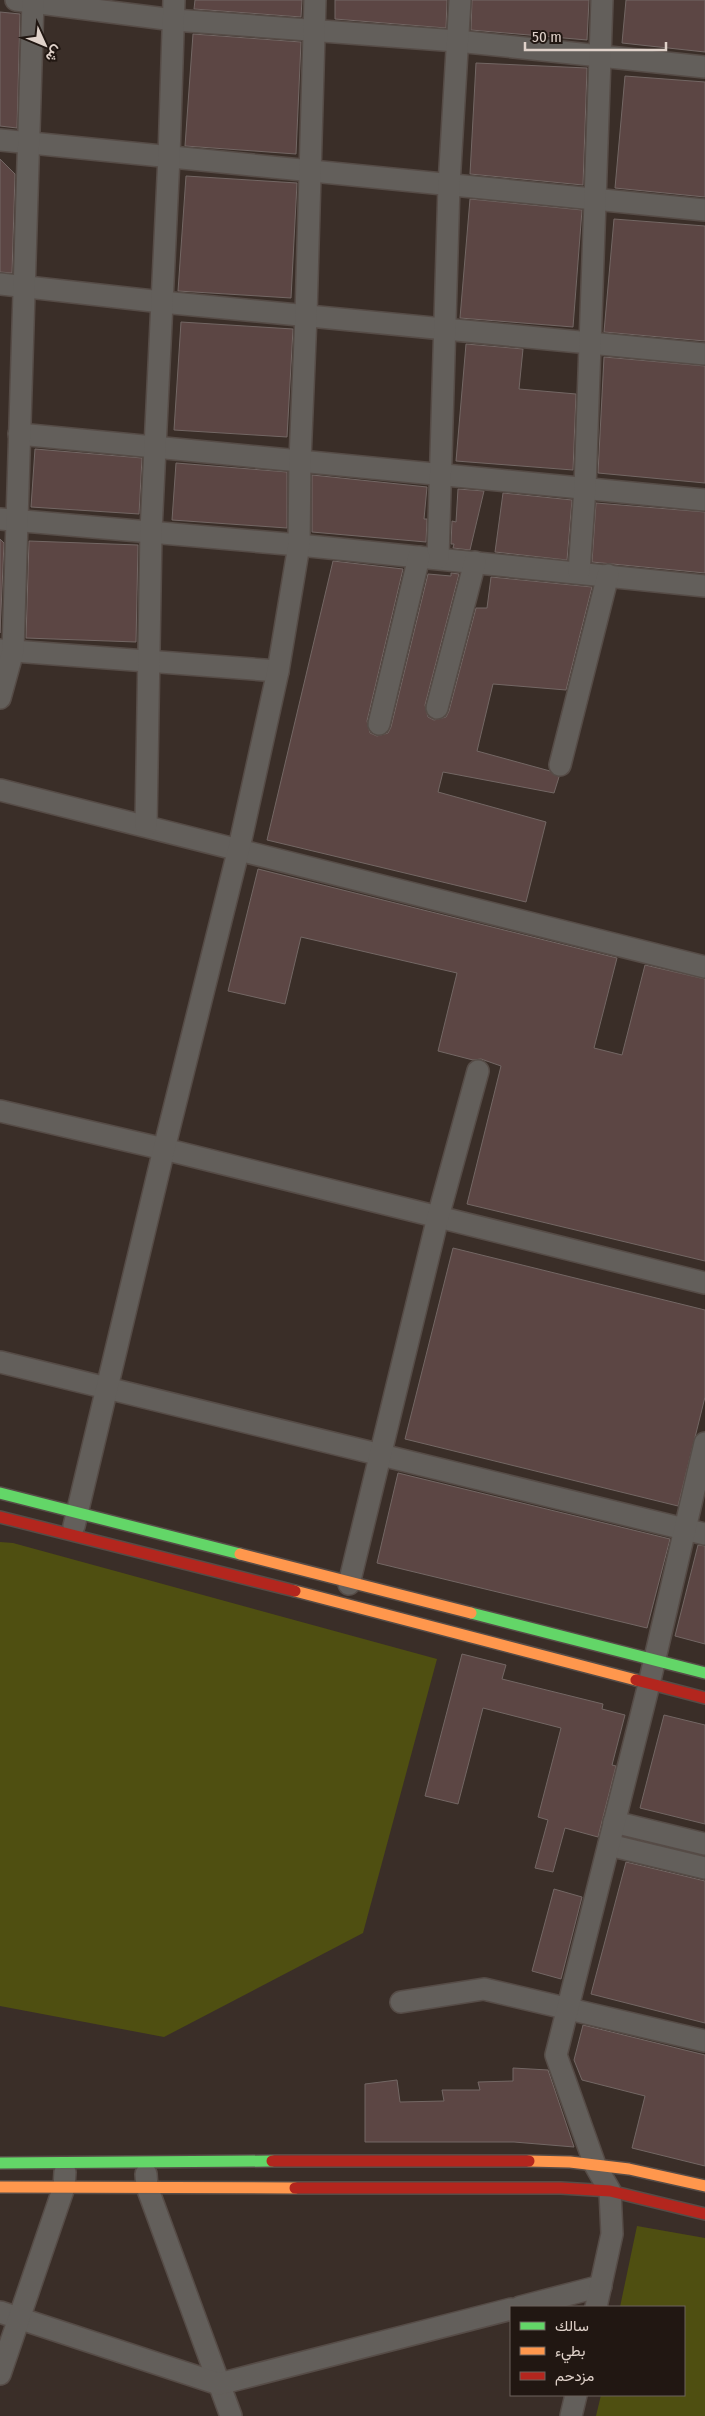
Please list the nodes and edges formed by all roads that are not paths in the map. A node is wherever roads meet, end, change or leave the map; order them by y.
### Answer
1 (315, 0) edge
2 (460, 0) edge
3 (602, 0) edge
4 (27, 1) edge
5 (174, 10) edge
6 (314, 30) junction
7 (457, 41) junction
8 (600, 56) junction
9 (705, 67) edge
10 (0, 140) edge
11 (29, 143) junction
12 (169, 157) junction
13 (311, 171) junction
14 (450, 185) junction
15 (595, 200) junction
16 (705, 210) edge
17 (0, 284) edge
18 (24, 287) junction
19 (162, 302) junction
20 (306, 315) junction
21 (445, 328) junction
22 (590, 343) junction
23 (705, 354) edge
24 (19, 434) junction
25 (155, 448) junction
26 (300, 460) junction
27 (440, 473) junction
28 (585, 488) junction
29 (705, 500) edge
30 (8, 520) edge
31 (151, 532) junction
32 (299, 545) junction
33 (428, 558) junction
34 (475, 562) junction
35 (579, 572) junction
36 (608, 575) junction
37 (705, 586) edge
38 (6, 650) edge
39 (149, 660) junction
40 (278, 671) junction
41 (0, 698) edge
42 (438, 708) dead end
43 (379, 724) dead end
44 (560, 765) dead end
45 (0, 790) edge
46 (146, 826) junction
47 (239, 848) junction
48 (705, 967) edge
49 (478, 1071) dead end
50 (0, 1112) edge
51 (164, 1149) junction
52 (438, 1217) junction
53 (705, 1283) edge
54 (0, 1362) edge
55 (107, 1389) junction
56 (705, 1443) edge
57 (382, 1456) junction
58 (0, 1493) edge
59 (78, 1513) junction
60 (0, 1517) edge
61 (695, 1531) edge
62 (72, 1536) junction
63 (350, 1584) junction
64 (654, 1662) junction
65 (705, 1673) edge
66 (649, 1684) junction
67 (705, 1698) edge
68 (614, 1822) junction
69 (705, 1844) edge
70 (609, 1846) junction
71 (705, 1868) edge
72 (401, 2002) dead end
73 (569, 2010) junction
74 (705, 2041) edge
75 (66, 2162) junction
76 (144, 2162) junction
77 (0, 2163) edge
78 (596, 2164) junction
79 (705, 2186) edge
80 (0, 2187) edge
81 (64, 2187) junction
82 (148, 2187) junction
83 (610, 2191) junction
84 (705, 2214) edge
85 (601, 2286) junction
86 (524, 2306) edge
87 (596, 2306) edge
88 (510, 2309) edge
89 (10, 2315) edge
90 (0, 2374) edge
91 (219, 2384) junction
92 (576, 2396) edge
93 (231, 2416) edge
94 (571, 2416) edge

1 - 6 street
2 - 7 street
3 - 8 street
4 - 5 street
4 - 11 street
5 - 6 street
5 - 12 street
6 - 7 street
6 - 13 street
7 - 8 street
7 - 14 street
8 - 9 street
8 - 15 street
10 - 11 street
11 - 12 street
11 - 18 street
12 - 13 street
12 - 19 street
13 - 14 street
13 - 20 street
14 - 15 street
14 - 21 street
15 - 16 street
15 - 22 street
17 - 18 street
18 - 19 street
18 - 24 street
19 - 20 street
19 - 25 street
20 - 21 street
20 - 26 street
21 - 22 street
21 - 27 street
22 - 23 street
22 - 28 street
24 - 25 street
24 - 30 street
25 - 26 street
25 - 31 street
26 - 27 street
26 - 32 street
27 - 28 street
27 - 33 street
28 - 29 street
28 - 35 street
30 - 31 street
30 - 38 street
31 - 32 street
31 - 39 street
32 - 33 street
32 - 40 street
33 - 34 street
33 - 43 street
34 - 35 street
34 - 42 street
35 - 36 street
36 - 37 street
36 - 44 street
38 - 39 street
38 - 41 street
39 - 40 street
39 - 46 street
40 - 47 street
45 - 46 street
46 - 47 street
47 - 48 street
47 - 51 street
49 - 52 street
50 - 51 street
51 - 52 street
51 - 55 street
52 - 53 street
52 - 57 street
54 - 55 street
55 - 57 street
55 - 59 street
56 - 61 street
57 - 61 street
57 - 63 street
58 - 59 main road
59 - 62 street
59 - 63 main road
60 - 62 main road
61 - 64 street
62 - 66 main road
63 - 64 main road
64 - 65 main road
64 - 66 street
66 - 67 main road
66 - 68 street
68 - 69 street
68 - 70 street
70 - 71 street
70 - 73 street
72 - 73 street
73 - 74 street
73 - 78 street
75 - 76 main road
75 - 77 main road
75 - 81 street
76 - 78 main road
76 - 82 street
78 - 79 main road
78 - 83 street
80 - 81 main road
81 - 82 main road
81 - 89 street
82 - 83 main road
82 - 91 street
83 - 84 main road
83 - 85 street
85 - 86 street
85 - 87 street
88 - 91 street
89 - 90 street
89 - 91 street
91 - 93 street
92 - 94 street

